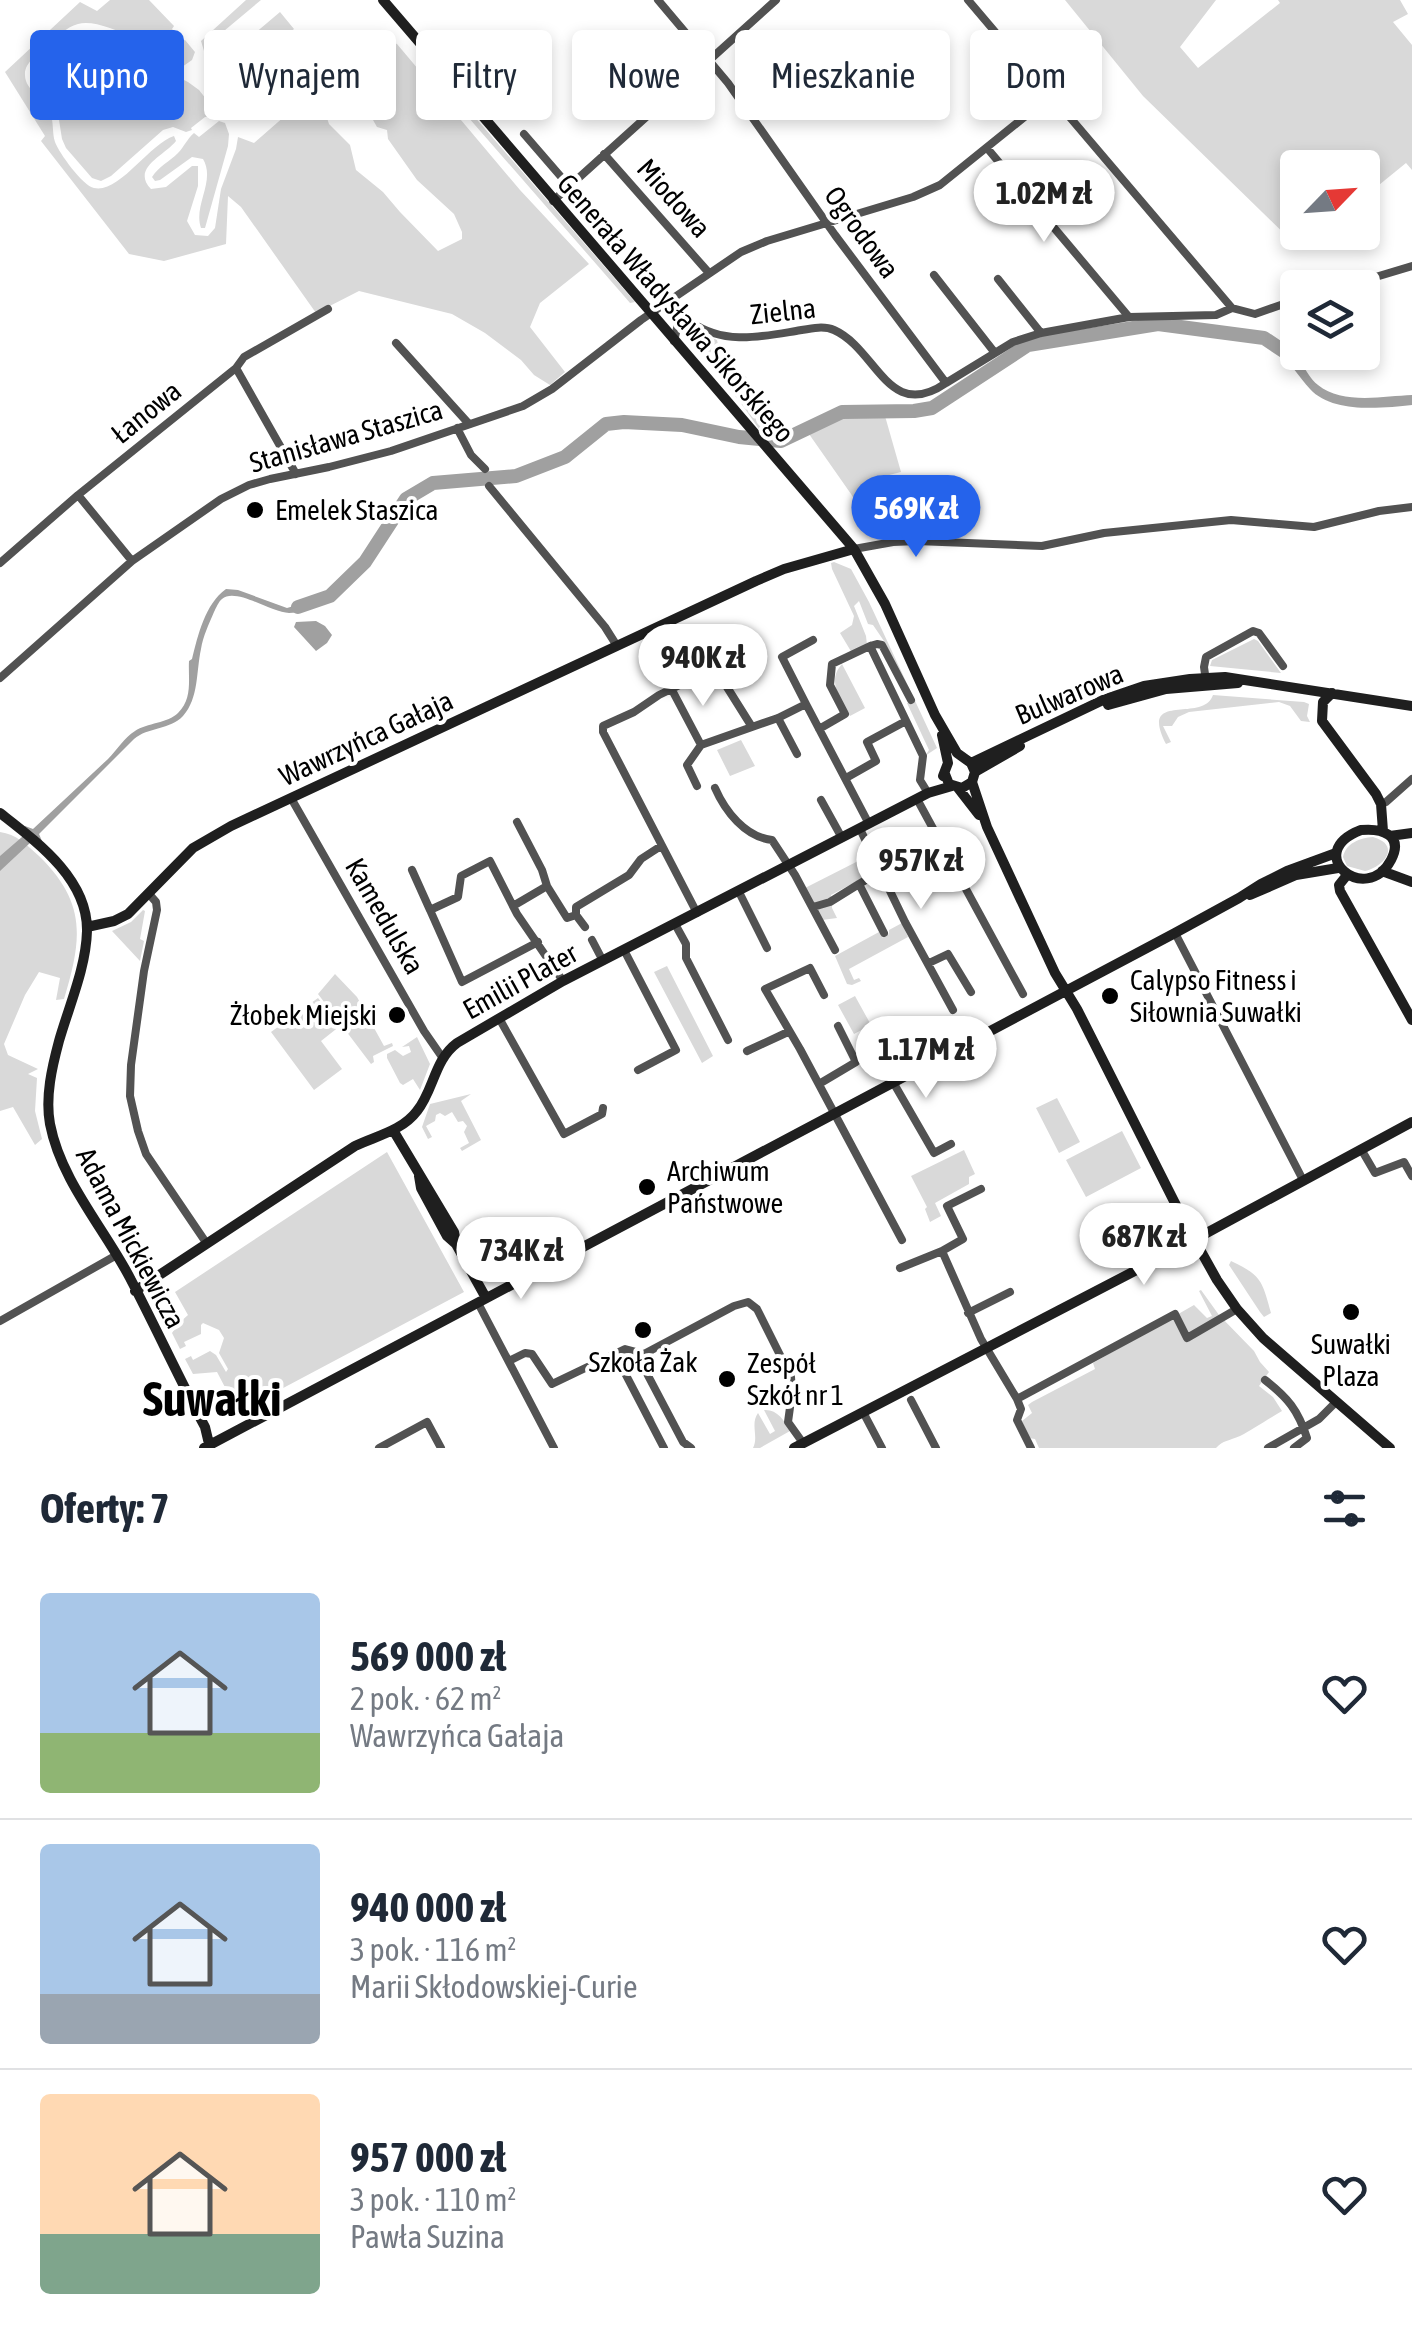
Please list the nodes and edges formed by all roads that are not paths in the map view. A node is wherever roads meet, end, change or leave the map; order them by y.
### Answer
1 (383, 0) edge
2 (658, 0) edge
3 (776, 0) edge
4 (968, 0) edge
5 (684, 30) edge
6 (994, 30) edge
7 (715, 55) edge
8 (715, 66) edge
9 (642, 120) edge
10 (1021, 120) edge
11 (1072, 120) edge
12 (524, 134) dead end
13 (987, 148) junction
14 (604, 154) junction
15 (568, 186) junction
16 (553, 201) junction
17 (828, 224) junction
18 (614, 238) dead end
19 (1412, 266) edge
20 (710, 272) junction
21 (934, 276) dead end
22 (1380, 276) edge
23 (998, 279) dead end
24 (668, 301) junction
25 (1280, 305) edge
26 (1232, 308) junction
27 (328, 310) dead end
28 (651, 313) junction
29 (1129, 317) junction
30 (692, 323) junction
31 (1041, 332) junction
32 (674, 341) junction
33 (396, 344) dead end
34 (995, 353) junction
35 (236, 368) junction
36 (946, 383) junction
37 (470, 424) junction
38 (457, 428) junction
39 (485, 469) dead end
40 (296, 474) junction
41 (489, 486) dead end
42 (78, 495) junction
43 (1412, 508) edge
44 (854, 549) junction
45 (132, 562) junction
46 (0, 563) edge
47 (813, 640) dead end
48 (751, 643) dead end
49 (617, 646) junction
50 (870, 646) junction
51 (1283, 666) dead end
52 (715, 668) junction
53 (0, 678) edge
54 (1206, 681) junction
55 (672, 690) junction
56 (1315, 690) junction
57 (1332, 693) junction
58 (911, 700) dead end
59 (1323, 702) junction
60 (806, 704) junction
61 (1412, 706) edge
62 (935, 715) junction
63 (778, 718) junction
64 (906, 721) junction
65 (752, 727) junction
66 (819, 729) junction
67 (700, 745) junction
68 (797, 754) dead end
69 (946, 769) junction
70 (970, 769) junction
71 (846, 778) junction
72 (1412, 779) edge
73 (697, 786) dead end
74 (955, 787) junction
75 (715, 788) dead end
76 (928, 792) junction
77 (291, 798) junction
78 (822, 800) dead end
79 (917, 800) junction
80 (1381, 806) junction
81 (0, 814) edge
82 (517, 822) dead end
83 (864, 826) junction
84 (987, 827) junction
85 (1370, 829) junction
86 (1412, 835) edge
87 (842, 838) junction
88 (1389, 838) junction
89 (661, 846) junction
90 (1336, 853) junction
91 (790, 866) junction
92 (412, 870) dead end
93 (881, 871) junction
94 (1343, 871) junction
95 (1382, 871) junction
96 (1412, 882) edge
97 (858, 884) junction
98 (548, 886) junction
99 (890, 890) junction
100 (738, 892) junction
101 (150, 894) junction
102 (1238, 898) junction
103 (868, 902) junction
104 (513, 906) junction
105 (813, 906) junction
106 (430, 910) junction
107 (697, 913) junction
108 (576, 915) junction
109 (676, 924) junction
110 (87, 927) junction
111 (585, 927) dead end
112 (884, 933) dead end
113 (1175, 933) junction
114 (592, 940) dead end
115 (538, 942) junction
116 (767, 948) dead end
117 (624, 950) junction
118 (835, 950) dead end
119 (603, 961) junction
120 (929, 962) junction
121 (563, 981) junction
122 (1065, 990) junction
123 (972, 992) dead end
124 (1023, 994) dead end
125 (824, 996) dead end
126 (953, 1010) dead end
127 (499, 1018) junction
128 (1412, 1020) edge
129 (838, 1026) dead end
130 (788, 1032) junction
131 (728, 1040) dead end
132 (747, 1052) dead end
133 (442, 1057) junction
134 (638, 1070) dead end
135 (894, 1082) junction
136 (819, 1084) junction
137 (603, 1108) dead end
138 (834, 1113) junction
139 (1412, 1122) edge
140 (394, 1130) junction
141 (951, 1144) dead end
142 (1361, 1149) junction
143 (1412, 1176) edge
144 (1303, 1180) junction
145 (981, 1188) dead end
146 (902, 1240) dead end
147 (1194, 1240) junction
148 (207, 1244) junction
149 (942, 1251) junction
150 (116, 1256) junction
151 (900, 1268) dead end
152 (135, 1290) junction
153 (1010, 1292) dead end
154 (482, 1300) junction
155 (1237, 1309) junction
156 (968, 1313) junction
157 (0, 1321) edge
158 (986, 1347) junction
159 (615, 1354) junction
160 (644, 1354) junction
161 (508, 1361) junction
162 (1265, 1380) dead end
163 (1017, 1399) junction
164 (911, 1400) dead end
165 (1336, 1402) junction
166 (863, 1412) junction
167 (1304, 1429) junction
168 (798, 1446) edge
169 (208, 1447) edge
170 (379, 1448) edge
171 (440, 1448) edge
172 (554, 1448) edge
173 (664, 1448) edge
174 (691, 1448) edge
175 (882, 1448) edge
176 (936, 1448) edge
177 (1030, 1448) edge
178 (1268, 1448) edge
179 (1294, 1448) edge
180 (1390, 1448) edge

1 - 16 street, Generała Władysława Sikorskiego
2 - 5 street, Ogrodowa
3 - 7 street
4 - 6 street
8 - 17 street, Ogrodowa
9 - 14 street
10 - 13 street, Stanisława Staszica
11 - 26 street
12 - 15 street
13 - 17 street, Stanisława Staszica
13 - 29 street
14 - 15 street
14 - 20 street, Miodowa
15 - 16 street
15 - 18 street
16 - 28 street, Generała Władysława Sikorskiego
17 - 20 street, Stanisława Staszica
17 - 36 street, Ogrodowa
19 - 22 street
20 - 24 street, Stanisława Staszica
21 - 34 street, Ogrodowa
23 - 31 street
24 - 28 street, Stanisława Staszica
24 - 30 street, Zielna
25 - 26 street
26 - 29 street
27 - 35 street, Łanowa
28 - 32 street, Generała Władysława Sikorskiego
28 - 37 street, Stanisława Staszica
29 - 31 street
30 - 32 street
30 - 36 street, Zielna
31 - 34 street
32 - 44 street, Generała Władysława Sikorskiego
33 - 37 street, Stanisława Staszica
34 - 36 street
35 - 40 street
35 - 42 street, Łanowa
37 - 38 street, Stanisława Staszica
38 - 39 street
38 - 40 street, Stanisława Staszica
40 - 45 street, Stanisława Staszica
41 - 49 street
42 - 45 street
42 - 46 street, Łanowa
43 - 44 street, Wawrzyńca Gałaja
44 - 49 street, Wawrzyńca Gałaja
44 - 62 street, Generała Władysława Sikorskiego
45 - 53 street, Stanisława Staszica
47 - 60 street
48 - 52 street
49 - 77 street, Wawrzyńca Gałaja
50 - 58 street
50 - 64 street
50 - 66 street
51 - 54 street
52 - 55 street
52 - 65 street
54 - 56 street, Bulwarowa
54 - 70 street, Bulwarowa
55 - 67 street
55 - 89 street
56 - 57 street, Bulwarowa
56 - 59 street
57 - 59 street
57 - 61 street, Bulwarowa
59 - 80 street
60 - 63 street
60 - 66 street
62 - 69 street, Generała Władysława Sikorskiego
62 - 70 street, Generała Władysława Sikorskiego
63 - 65 street
63 - 68 street
64 - 71 street
64 - 76 street
65 - 67 street
66 - 71 street
67 - 73 street
69 - 70 street
69 - 74 street, Generała Władysława Sikorskiego
69 - 76 street, Emilii Plater
70 - 74 street, Emilii Plater
70 - 84 street, Generała Władysława Sikorskiego
71 - 83 street
72 - 80 street
74 - 76 street, Emilii Plater
74 - 84 street, Generała Władysława Sikorskiego
75 - 91 street
76 - 79 street, Emilii Plater
77 - 101 street, Wawrzyńca Gałaja
77 - 133 street, Kamedulska
78 - 87 street
79 - 83 street, Emilii Plater
79 - 124 street
80 - 85 street
80 - 88 street
81 - 110 street
82 - 98 street
83 - 87 street, Emilii Plater
83 - 93 street
84 - 122 street, Generała Władysława Sikorskiego
85 - 88 street
85 - 90 street
86 - 88 street
87 - 91 street, Emilii Plater
88 - 95 street
89 - 107 street
89 - 108 street
90 - 94 street
90 - 102 street
91 - 100 street, Emilii Plater
91 - 105 street
92 - 106 street
93 - 97 street
93 - 99 street
94 - 95 street
94 - 102 street
94 - 128 street
95 - 96 street
97 - 103 street
97 - 105 street
98 - 104 street
98 - 108 street
99 - 103 street
99 - 120 street
100 - 107 street, Emilii Plater
100 - 116 street
101 - 110 street, Wawrzyńca Gałaja
101 - 148 street
102 - 113 street
103 - 112 street
104 - 106 street
104 - 115 street
105 - 118 street
106 - 115 street
107 - 109 street, Emilii Plater
108 - 111 street
109 - 117 street, Emilii Plater
109 - 131 street
110 - 150 street, Adama Mickiewicza
113 - 122 street
113 - 144 street
114 - 119 street
115 - 121 street
117 - 119 street, Emilii Plater
117 - 134 street
119 - 121 street, Emilii Plater
120 - 123 street
120 - 126 street
121 - 127 street, Emilii Plater
122 - 135 street
122 - 147 street, Generała Władysława Sikorskiego
125 - 130 street
127 - 133 street, Emilii Plater
127 - 137 street
129 - 136 street
130 - 132 street
130 - 136 street
133 - 140 street
135 - 138 street
135 - 141 street
136 - 138 street
138 - 146 street
138 - 154 street
139 - 142 street
140 - 148 street
140 - 154 street
142 - 143 street
142 - 144 street
144 - 147 street
145 - 149 street
147 - 155 street, Generała Władysława Sikorskiego
147 - 158 street
148 - 152 street
149 - 151 street
149 - 156 street
150 - 152 street, Adama Mickiewicza
150 - 157 street
152 - 169 street, Adama Mickiewicza
153 - 156 street
154 - 161 street
154 - 169 street
155 - 163 street
155 - 165 street, Generała Władysława Sikorskiego
156 - 158 street
158 - 163 street
158 - 166 street
159 - 160 street
159 - 161 street
159 - 173 street
160 - 168 street
160 - 174 street
161 - 172 street
162 - 167 street
163 - 177 street
164 - 176 street
165 - 167 street
165 - 180 street, Generała Władysława Sikorskiego
166 - 168 street
166 - 175 street
167 - 178 street
167 - 179 street
170 - 171 street

